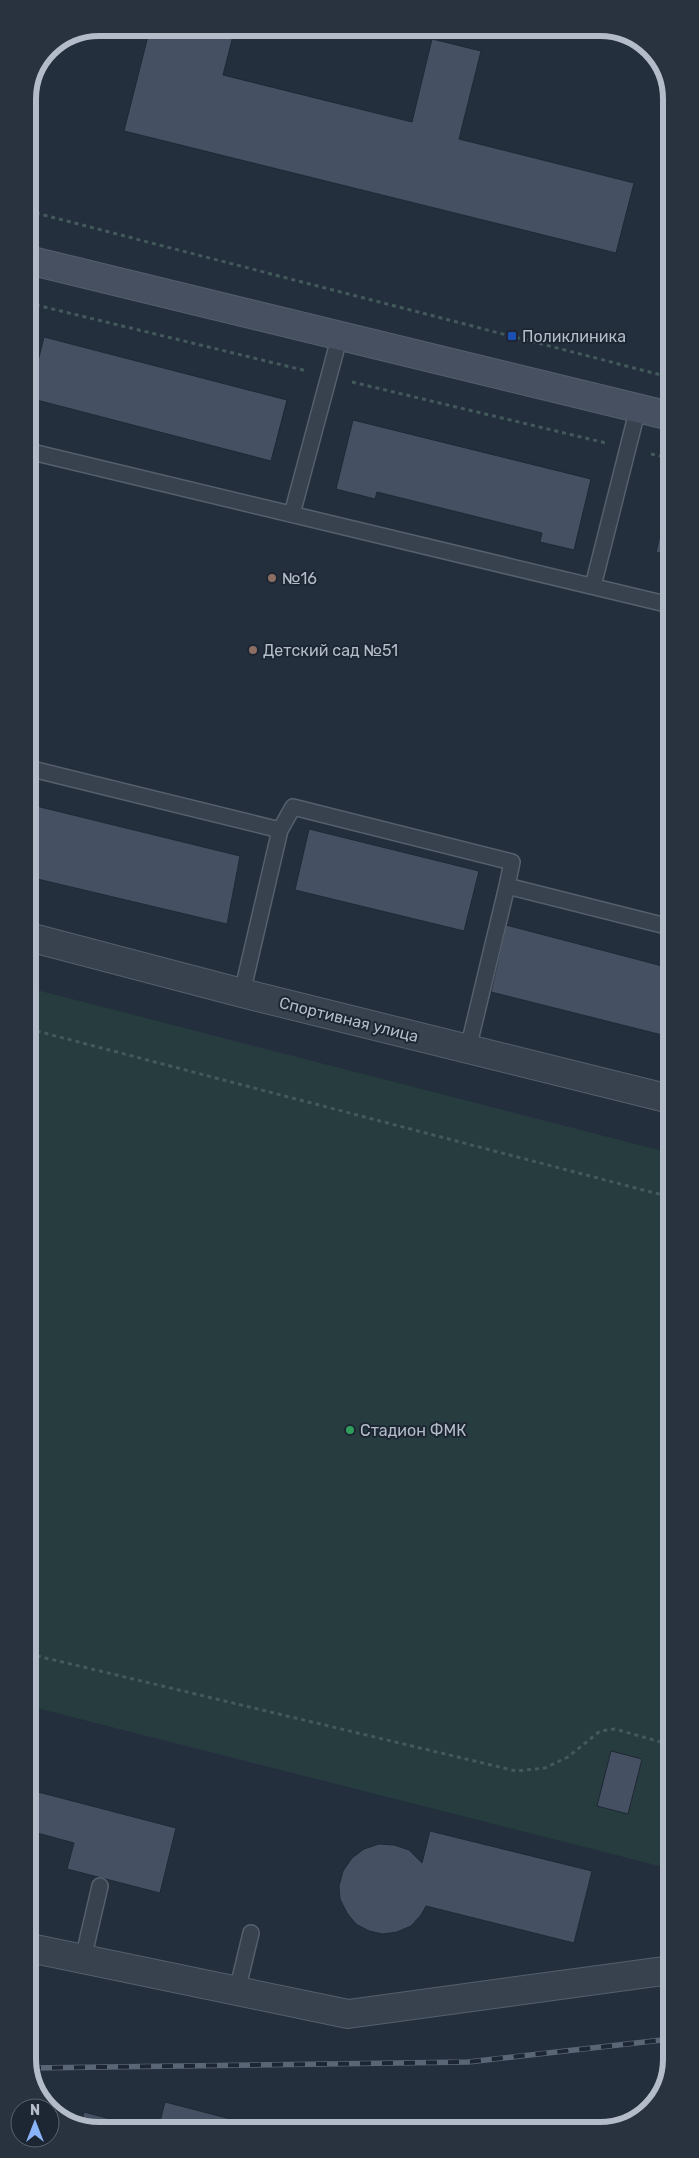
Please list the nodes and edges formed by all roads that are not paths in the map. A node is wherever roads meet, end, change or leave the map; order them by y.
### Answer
1 (36, 262) edge
2 (340, 335) junction
3 (638, 408) junction
4 (663, 414) edge
5 (36, 453) edge
6 (292, 514) junction
7 (593, 586) junction
8 (663, 602) edge
9 (36, 770) edge
10 (280, 830) junction
11 (507, 886) junction
12 (663, 925) edge
13 (36, 940) edge
14 (242, 993) junction
15 (468, 1049) junction
16 (663, 1097) edge
17 (100, 1886) dead end
18 (252, 1933) dead end
19 (36, 1949) edge
20 (83, 1959) junction
21 (663, 1971) edge
22 (237, 1991) junction

1 - 2 street
2 - 3 street
2 - 6 lane
3 - 4 street
3 - 7 lane
5 - 6 lane
6 - 7 lane
7 - 8 lane
9 - 10 lane
10 - 11 lane
10 - 14 lane
11 - 12 lane
11 - 15 lane
13 - 14 street, Спортивная улица
14 - 15 street, Спортивная улица
15 - 16 street, Спортивная улица
17 - 20 lane
18 - 22 lane
19 - 20 street
20 - 22 street
21 - 22 street

